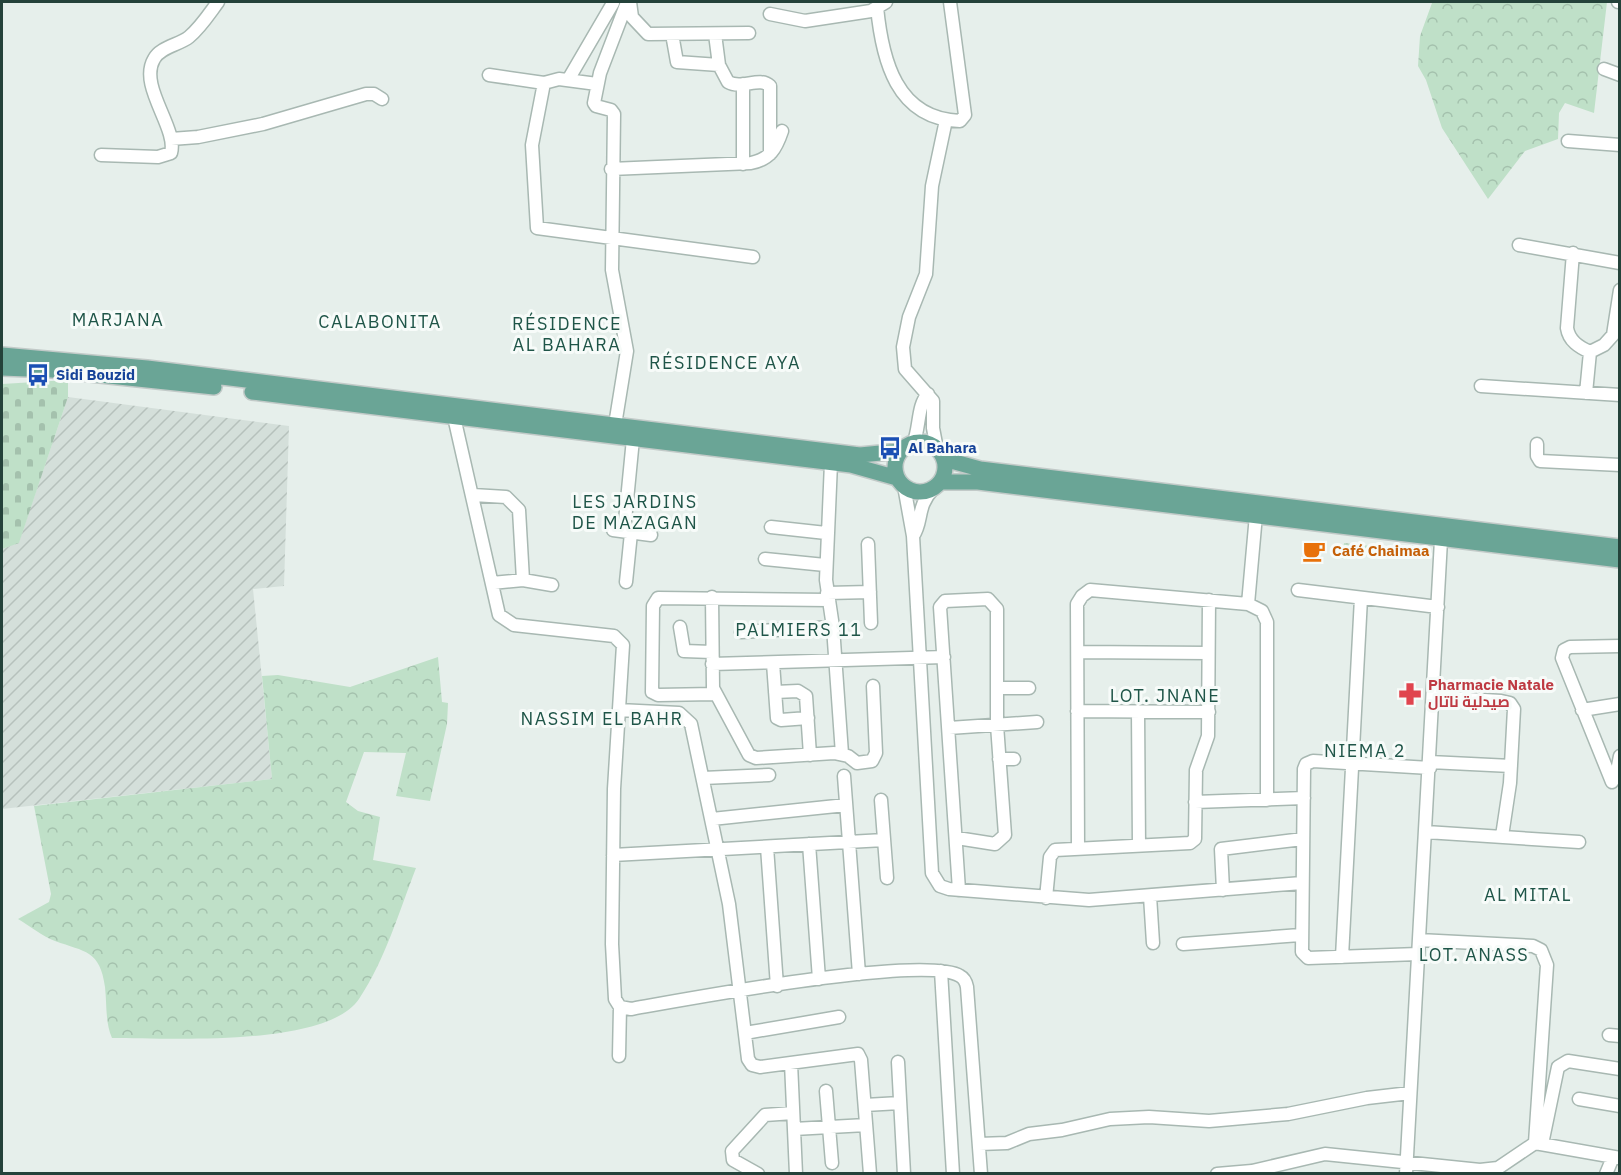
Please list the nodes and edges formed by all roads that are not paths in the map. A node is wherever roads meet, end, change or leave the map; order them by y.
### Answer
1 (219, 2) edge
2 (612, 2) edge
3 (950, 2) edge
4 (629, 4) edge
5 (881, 4) edge
6 (770, 14) dead end
7 (749, 33) dead end
8 (672, 34) junction
9 (715, 34) junction
10 (719, 65) junction
11 (1604, 69) dead end
12 (489, 75) dead end
13 (1620, 75) edge
14 (568, 80) junction
15 (544, 83) junction
16 (597, 84) junction
17 (743, 84) junction
18 (382, 99) dead end
19 (946, 120) junction
20 (782, 131) dead end
21 (171, 139) junction
22 (1568, 141) dead end
23 (1620, 145) edge
24 (101, 155) dead end
25 (770, 155) junction
26 (743, 164) junction
27 (611, 169) junction
28 (612, 239) junction
29 (1519, 245) dead end
30 (1574, 253) junction
31 (753, 257) dead end
32 (1620, 262) edge
33 (1620, 290) edge
34 (1590, 352) junction
35 (2, 355) edge
36 (2, 368) edge
37 (1481, 386) dead end
38 (1586, 393) junction
39 (928, 394) junction
40 (1620, 395) edge
41 (454, 417) junction
42 (615, 425) junction
43 (633, 440) junction
44 (1537, 444) dead end
45 (907, 447) junction
46 (940, 454) junction
47 (831, 463) junction
48 (1620, 465) edge
49 (900, 482) junction
50 (937, 485) junction
51 (473, 495) junction
52 (1256, 516) junction
53 (771, 527) dead end
54 (623, 531) junction
55 (826, 533) junction
56 (651, 535) dead end
57 (913, 536) junction
58 (1441, 540) junction
59 (868, 544) dead end
60 (1620, 547) edge
61 (765, 559) dead end
62 (1620, 560) edge
63 (825, 565) junction
64 (523, 580) junction
65 (626, 582) dead end
66 (492, 583) junction
67 (552, 585) dead end
68 (1298, 590) dead end
69 (870, 592) junction
70 (712, 597) junction
71 (828, 597) junction
72 (1361, 598) junction
73 (1209, 600) junction
74 (1248, 604) junction
75 (1437, 607) junction
76 (871, 623) dead end
77 (680, 627) dead end
78 (833, 627) junction
79 (741, 632) dead end
80 (1620, 646) edge
81 (1078, 652) junction
82 (1208, 653) junction
83 (944, 657) junction
84 (712, 658) junction
85 (918, 659) junction
86 (836, 661) junction
87 (773, 663) junction
88 (873, 686) dead end
89 (997, 688) junction
90 (1029, 688) dead end
91 (775, 692) junction
92 (714, 694) junction
93 (1433, 697) junction
94 (1620, 704) edge
95 (619, 710) junction
96 (1582, 710) junction
97 (1077, 711) junction
98 (1138, 711) junction
99 (1209, 712) junction
100 (808, 718) junction
101 (1037, 722) dead end
102 (997, 725) junction
103 (949, 728) junction
104 (842, 754) junction
105 (810, 755) junction
106 (1620, 756) edge
107 (999, 759) junction
108 (1014, 759) dead end
109 (1352, 763) junction
110 (1430, 765) junction
111 (1510, 766) junction
112 (769, 775) dead end
113 (844, 776) dead end
114 (703, 778) junction
115 (1304, 798) junction
116 (881, 800) dead end
117 (1267, 801) junction
118 (1195, 802) junction
119 (846, 805) junction
120 (712, 819) junction
121 (1426, 832) junction
122 (1502, 836) junction
123 (957, 838) junction
124 (1303, 839) junction
125 (884, 840) junction
126 (849, 842) junction
127 (1579, 842) dead end
128 (809, 844) junction
129 (1139, 846) junction
130 (767, 847) junction
131 (1078, 849) junction
132 (718, 850) junction
133 (614, 855) junction
134 (887, 878) dead end
135 (1302, 883) junction
136 (959, 890) junction
137 (1223, 890) junction
138 (1150, 896) junction
139 (1046, 898) junction
140 (1300, 935) junction
141 (1419, 940) junction
142 (1153, 943) dead end
143 (1183, 944) dead end
144 (1418, 954) junction
145 (1342, 957) junction
146 (941, 971) junction
147 (859, 974) junction
148 (819, 979) junction
149 (777, 986) junction
150 (740, 991) junction
151 (620, 1006) junction
152 (839, 1017) dead end
153 (745, 1033) junction
154 (619, 1056) dead end
155 (898, 1062) dead end
156 (790, 1063) junction
157 (1620, 1069) edge
158 (826, 1091) dead end
159 (1410, 1093) junction
160 (1579, 1100) dead end
161 (900, 1103) junction
162 (865, 1105) junction
163 (1620, 1106) edge
164 (793, 1113) junction
165 (866, 1125) junction
166 (829, 1127) junction
167 (794, 1129) junction
168 (979, 1144) junction
169 (1539, 1144) junction
170 (1616, 1157) edge
171 (832, 1163) dead end
172 (1407, 1167) edge
173 (1452, 1171) edge
174 (753, 1172) edge
175 (796, 1173) edge
176 (870, 1173) edge
177 (904, 1173) edge
178 (953, 1173) edge
179 (981, 1173) edge
180 (1217, 1173) edge
181 (1606, 1173) edge

1 - 21 street
2 - 4 street
2 - 14 street
3 - 19 street
4 - 8 street
4 - 16 street
5 - 6 street
5 - 19 street
7 - 9 street
8 - 9 street
8 - 10 street
9 - 10 street
10 - 17 street
11 - 13 street
12 - 15 street
14 - 15 street
14 - 16 street
15 - 28 street
16 - 27 street
17 - 25 street
17 - 26 street
18 - 21 street
19 - 39 street
20 - 25 street
21 - 24 street
22 - 23 street
25 - 26 street
26 - 27 street
27 - 28 street
28 - 31 street
28 - 42 street
29 - 30 street
30 - 32 street
30 - 34 street
33 - 34 street
34 - 38 street
35 - 42 main road
36 - 41 main road
37 - 38 street
38 - 40 street
39 - 45 street
39 - 46 street
41 - 43 main road
41 - 51 street
42 - 45 main road
43 - 47 main road
43 - 54 street
44 - 48 street
45 - 46 main road
45 - 49 main road
46 - 50 main road
46 - 60 main road
47 - 49 main road
47 - 55 street
49 - 50 main road
49 - 57 street
50 - 52 main road
50 - 57 street
51 - 64 street
51 - 66 street
52 - 58 main road
52 - 74 street
53 - 55 street
54 - 56 street
54 - 65 street
55 - 63 street
57 - 85 street
58 - 62 main road
58 - 75 street
59 - 69 street
61 - 63 street
63 - 71 street
64 - 66 street
64 - 67 street
66 - 95 street
68 - 72 street
69 - 71 street
69 - 76 street
70 - 71 street
70 - 84 street
70 - 92 street
71 - 78 street
72 - 75 street
72 - 109 street
73 - 74 street
73 - 81 street
73 - 82 street
74 - 117 street
75 - 93 street
77 - 84 street
78 - 79 street
78 - 86 street
80 - 96 street
81 - 82 street
81 - 97 street
82 - 99 street
83 - 85 street
83 - 89 street
83 - 103 street
84 - 87 street
84 - 92 street
85 - 86 street
85 - 136 street
86 - 87 street
86 - 104 street
87 - 91 street
88 - 104 street
89 - 90 street
89 - 102 street
91 - 100 street
91 - 100 street
92 - 105 street
93 - 110 street
93 - 111 street
94 - 96 street
95 - 114 street
95 - 133 street
96 - 106 street
97 - 98 street
97 - 131 street
98 - 99 street
98 - 129 street
99 - 118 street
100 - 105 street
101 - 102 street
102 - 103 street
102 - 107 street
103 - 123 street
104 - 105 street
107 - 108 street
107 - 123 street
109 - 110 street
109 - 115 street
109 - 145 street
110 - 111 street
110 - 121 street
111 - 122 street
112 - 114 street
113 - 119 street
114 - 120 street
115 - 117 street
115 - 124 street
116 - 125 street
117 - 118 street
118 - 129 street
119 - 120 street
119 - 126 street
120 - 132 street
121 - 122 street
121 - 141 street
122 - 127 street
123 - 136 street
124 - 135 street
124 - 137 street
125 - 126 street
125 - 134 street
126 - 128 street
126 - 147 street
128 - 130 street
128 - 148 street
129 - 131 street
130 - 132 street
130 - 149 street
131 - 139 street
132 - 133 street
132 - 150 street
133 - 151 street
135 - 137 street
135 - 140 street
136 - 139 street
137 - 138 street
138 - 139 street
138 - 142 street
140 - 143 street
140 - 145 street
141 - 144 street
141 - 169 street
144 - 145 street
144 - 159 street
146 - 147 street
146 - 168 street
146 - 178 street
147 - 148 street
148 - 149 street
149 - 150 street
150 - 151 street
150 - 153 street
151 - 154 street
152 - 153 street
153 - 156 street
155 - 161 street
156 - 162 street
156 - 164 street
157 - 169 street
158 - 166 street
159 - 168 street
159 - 172 street
160 - 163 street
161 - 162 street
161 - 177 street
162 - 165 street
164 - 167 street
164 - 174 street
165 - 166 street
165 - 176 street
166 - 167 street
166 - 171 street
167 - 175 street
168 - 179 street
169 - 170 street
169 - 173 street
170 - 181 street
172 - 173 street
172 - 180 street

